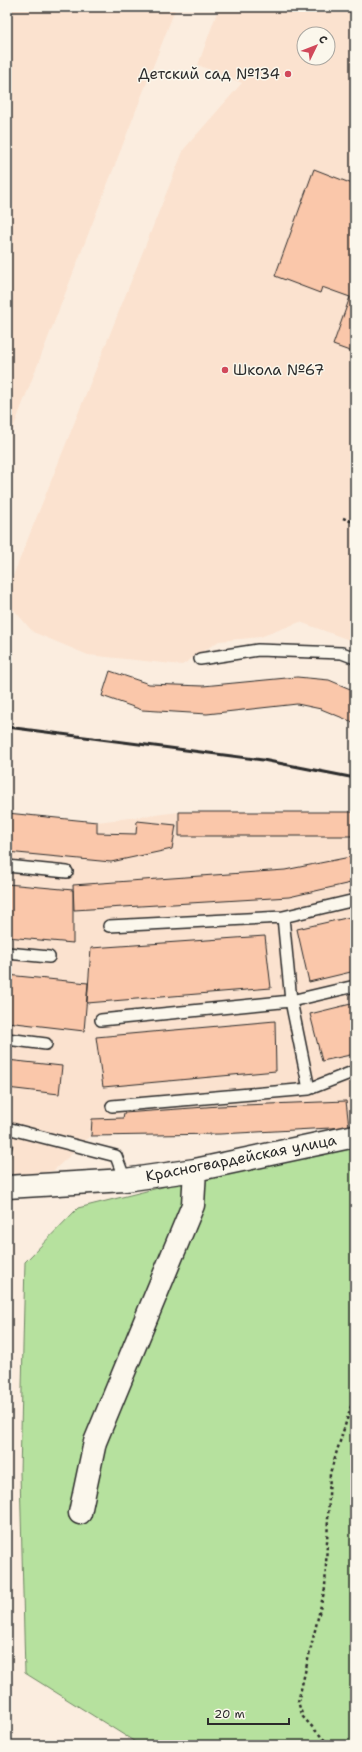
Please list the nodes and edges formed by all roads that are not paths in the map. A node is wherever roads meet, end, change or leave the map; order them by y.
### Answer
1 (355, 658) edge
2 (200, 659) dead end
3 (7, 866) edge
4 (67, 872) dead end
5 (355, 900) edge
6 (282, 917) junction
7 (109, 926) dead end
8 (7, 953) edge
9 (49, 957) dead end
10 (355, 986) edge
11 (291, 1001) junction
12 (101, 1020) dead end
13 (7, 1039) edge
14 (46, 1044) dead end
15 (355, 1071) edge
16 (309, 1089) junction
17 (112, 1106) dead end
18 (7, 1128) edge
19 (355, 1136) edge
20 (195, 1170) junction
21 (125, 1180) junction
22 (7, 1187) edge
23 (80, 1513) dead end

1 - 2 lane
3 - 4 lane
5 - 6 lane
6 - 7 lane
6 - 11 lane
8 - 9 lane
10 - 11 lane
11 - 12 lane
11 - 16 lane
13 - 14 lane
15 - 16 lane
16 - 17 lane
18 - 21 lane
19 - 20 street, Красногвардейская улица
20 - 21 street, Красногвардейская улица
20 - 23 street
21 - 22 street, Красногвардейская улица

